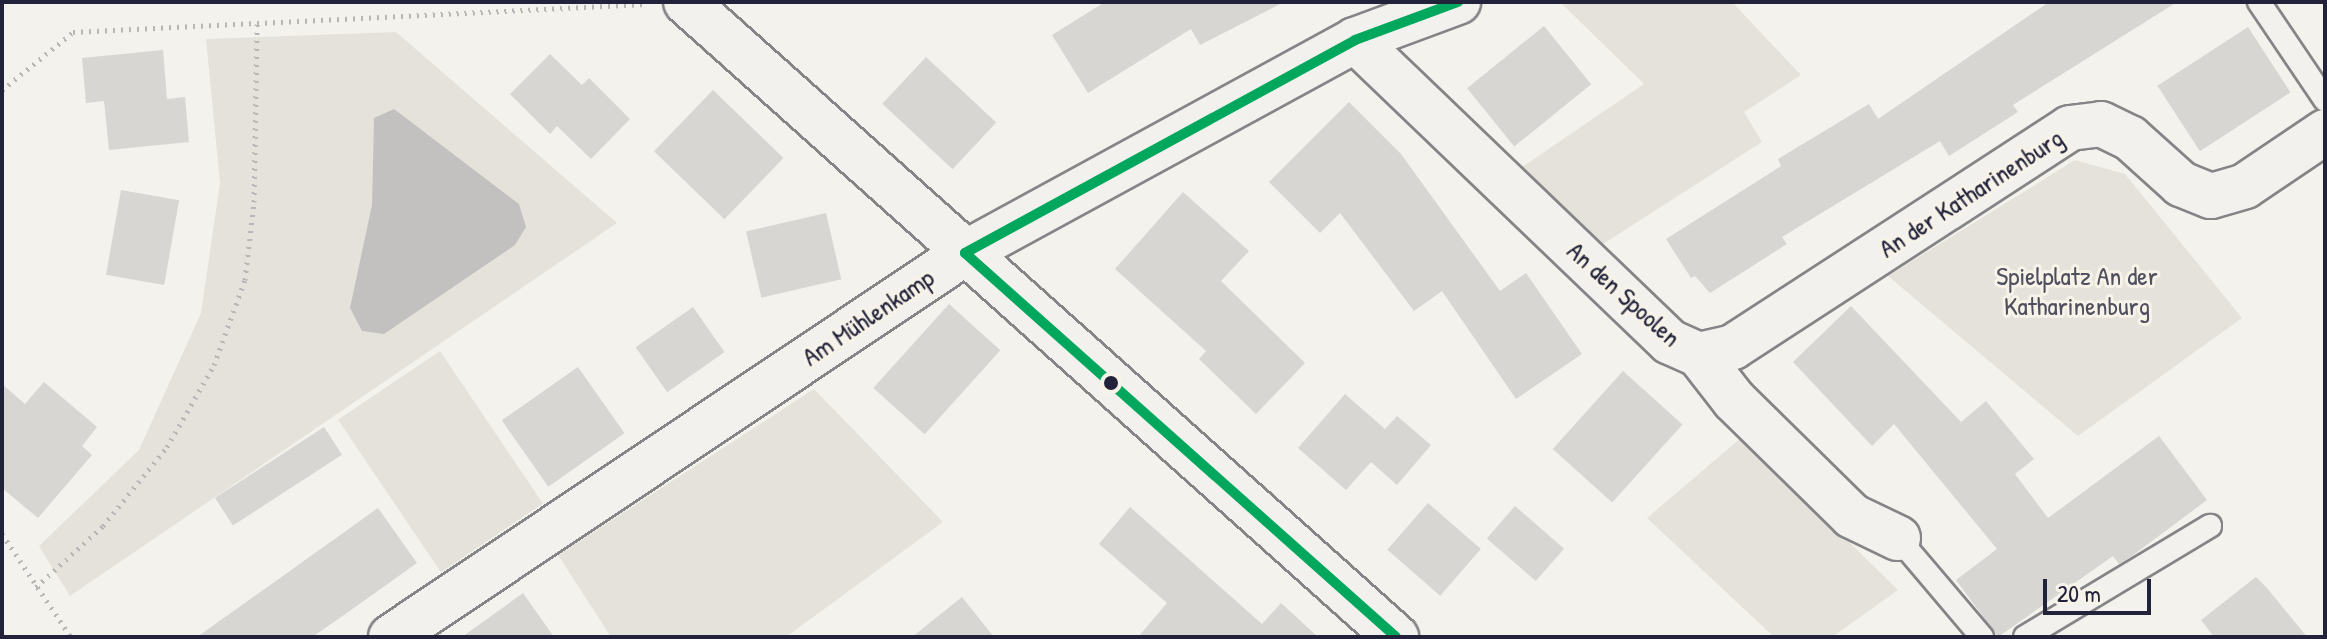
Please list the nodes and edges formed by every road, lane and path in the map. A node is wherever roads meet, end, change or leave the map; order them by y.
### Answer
1 (656, 2) edge
2 (686, 2) edge
3 (1458, 2) edge
4 (2259, 2) edge
5 (257, 24) junction
6 (1355, 40) junction
7 (2, 90) edge
8 (2325, 100) edge
9 (2325, 132) edge
10 (965, 253) junction
11 (1699, 355) junction
12 (2210, 526) dead end
13 (2, 534) edge
14 (1898, 538) joint
15 (36, 587) junction
16 (71, 637) edge
17 (391, 637) edge
18 (1396, 637) edge
19 (1982, 637) edge
20 (2025, 637) edge

1 - 5 path
2 - 10 street
3 - 6 street, Am Mühlenkamp
4 - 8 lane
5 - 7 path
5 - 15 path
6 - 10 street, Am Mühlenkamp
6 - 11 street, An den Spoolen
9 - 11 street, An der Katharinenburg
10 - 17 street, Am Mühlenkamp
10 - 18 street
11 - 14 street, An den Spoolen
12 - 20 lane
13 - 15 path
14 - 19 lane
15 - 16 path

